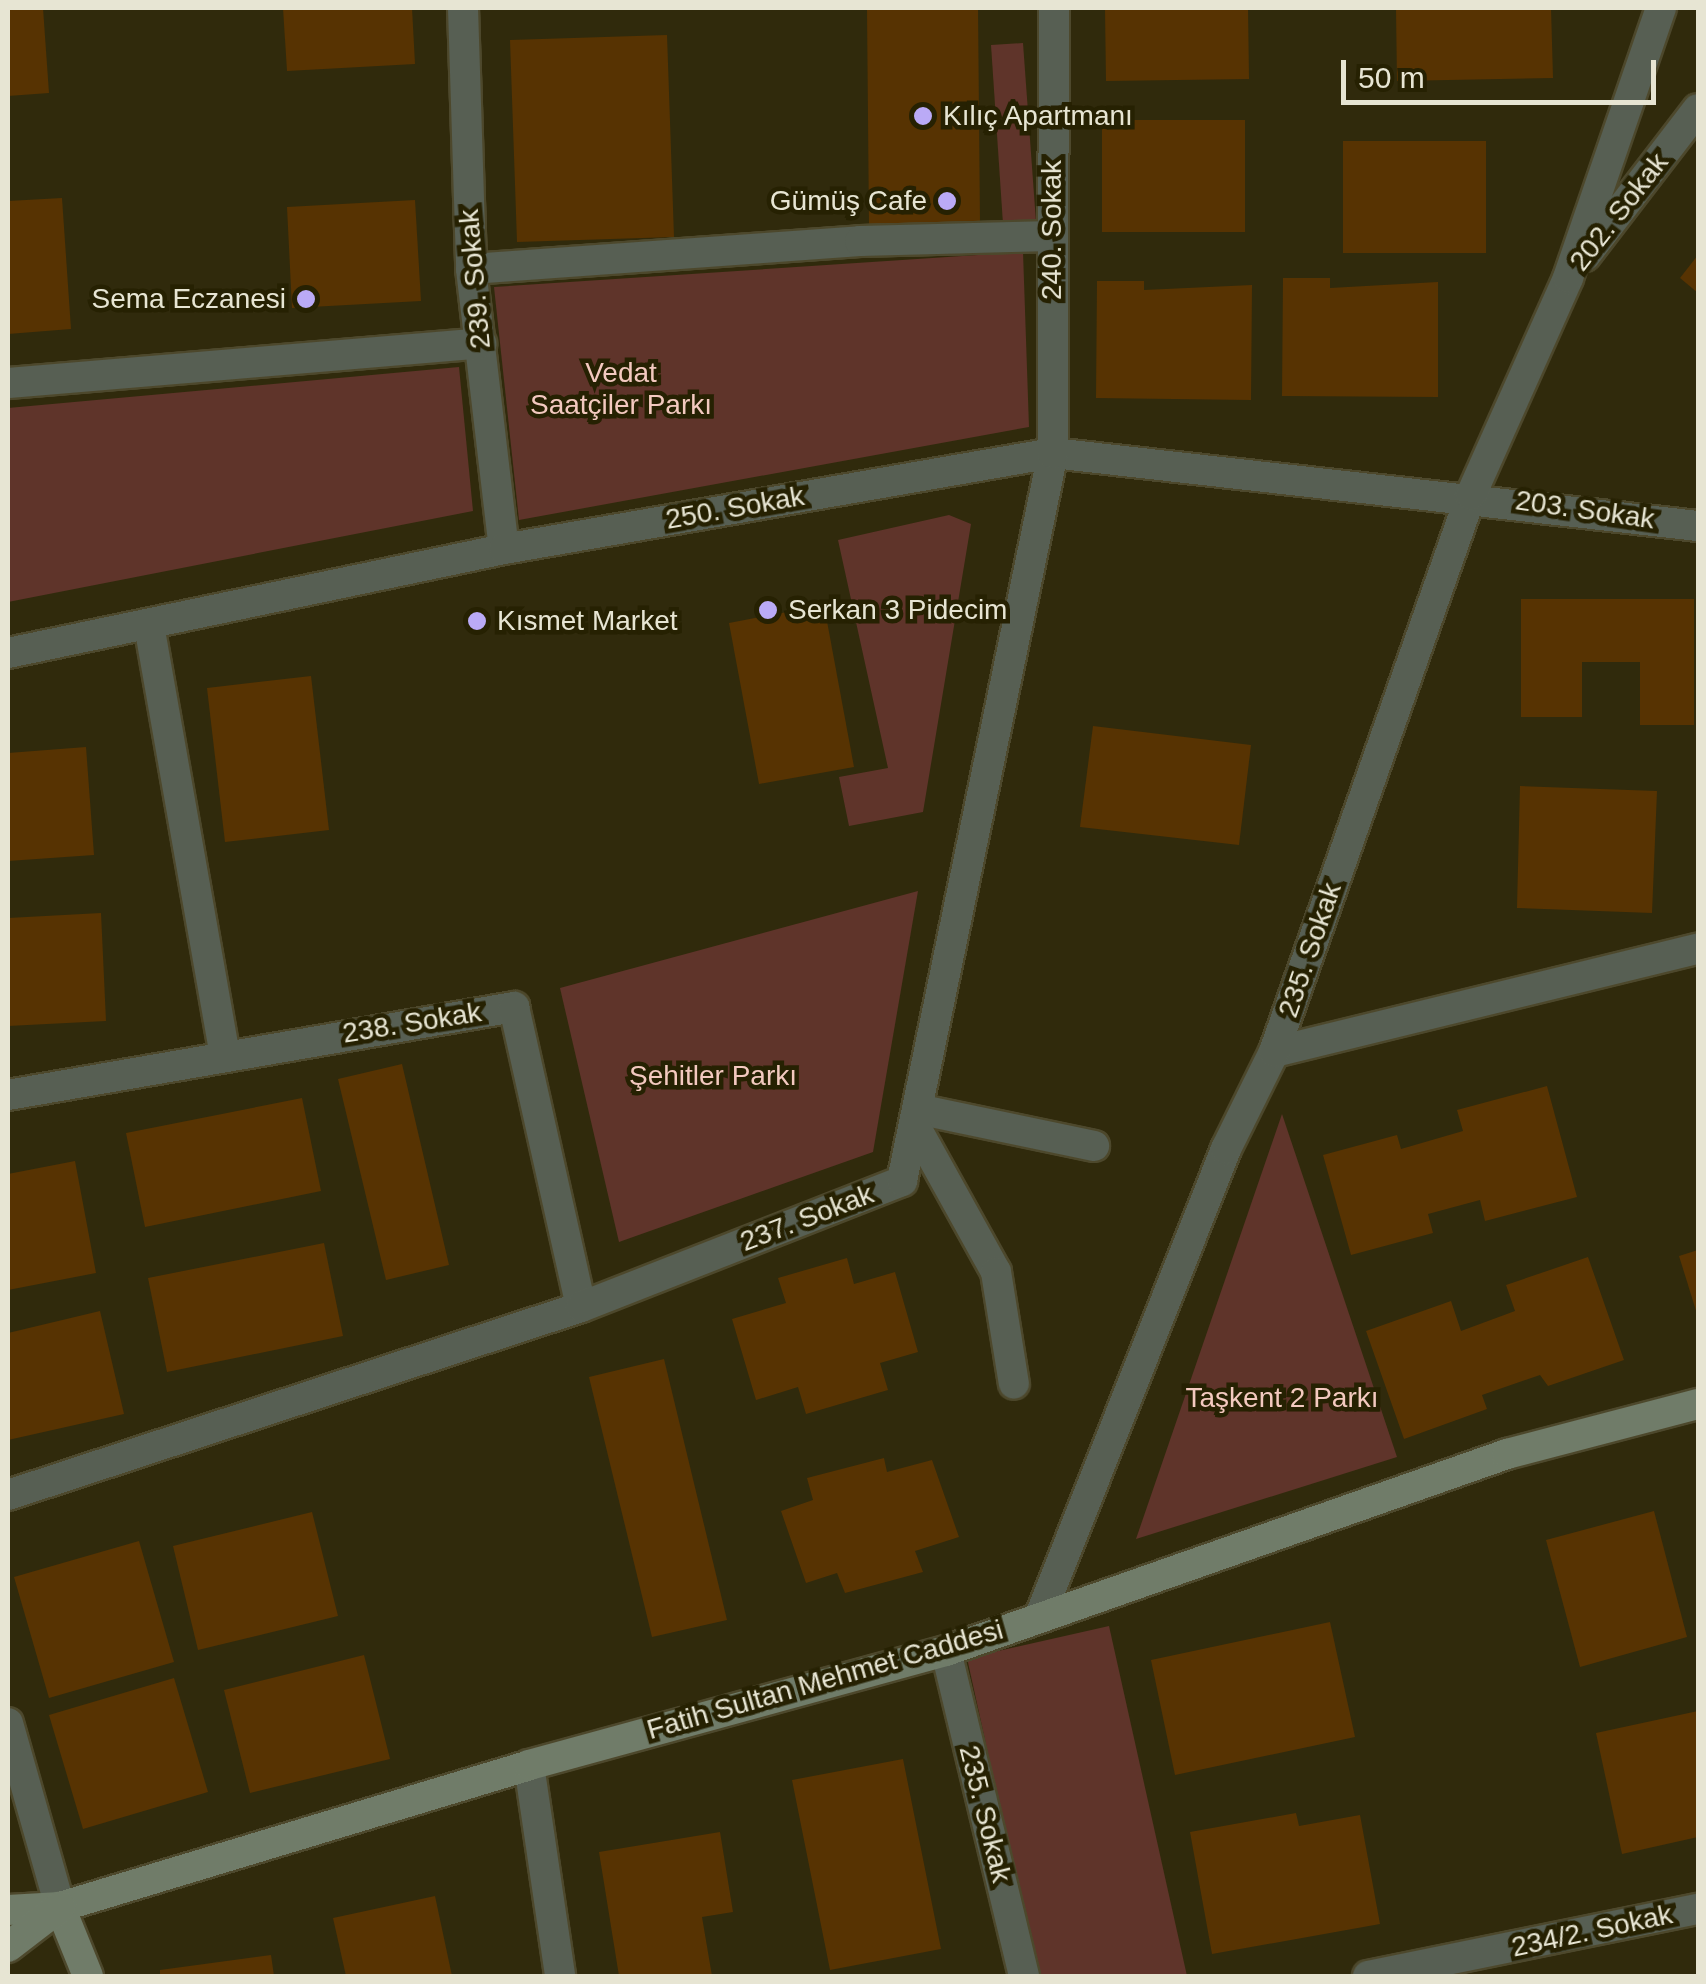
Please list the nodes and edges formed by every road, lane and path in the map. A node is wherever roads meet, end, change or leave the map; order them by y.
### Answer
1 (463, 8) edge
2 (1054, 8) edge
3 (1661, 8) edge
4 (1698, 109) edge
5 (1051, 236) junction
6 (471, 270) junction
7 (1568, 278) junction
8 (480, 343) junction
9 (8, 383) edge
10 (1052, 453) junction
11 (1470, 495) junction
12 (1698, 526) edge
13 (504, 549) junction
14 (149, 625) junction
15 (8, 653) edge
16 (1698, 949) edge
17 (224, 1052) junction
18 (1274, 1052) junction
19 (8, 1096) edge
20 (916, 1117) junction
21 (1094, 1146) dead end
22 (581, 1307) junction
23 (1014, 1384) dead end
24 (1698, 1404) edge
25 (8, 1495) edge
26 (1040, 1616) junction
27 (946, 1650) junction
28 (8, 1723) edge
29 (529, 1765) junction
30 (60, 1907) junction
31 (1698, 1909) edge
32 (8, 1910) edge
33 (8, 1947) edge
34 (88, 1976) edge
35 (560, 1976) edge
36 (1024, 1976) edge
37 (1368, 1976) edge

1 - 6 street, 239. Sokak
2 - 5 street, 240. Sokak
3 - 7 street, 202. Sokak
4 - 7 street, 202. Sokak
5 - 6 street
5 - 10 street, 240. Sokak
6 - 8 street, 239. Sokak
7 - 11 street, 235. Sokak
8 - 9 street
8 - 13 street, 239. Sokak
10 - 11 street, 250. Sokak
10 - 13 street, 250. Sokak
10 - 20 street, 237. Sokak
11 - 12 street, 203. Sokak
11 - 18 street, 235. Sokak
13 - 14 street, 250. Sokak
14 - 15 street, 250. Sokak
14 - 17 street
16 - 18 street
17 - 19 street, 238. Sokak
17 - 22 street, 238. Sokak
18 - 26 street, 235. Sokak
20 - 21 street
20 - 22 street, 237. Sokak
20 - 23 street
22 - 25 street, 237. Sokak
24 - 26 main road, Fatih Sultan Mehmet Caddesi
26 - 27 main road, Fatih Sultan Mehmet Caddesi
27 - 29 main road, Fatih Sultan Mehmet Caddesi
27 - 36 street, 235. Sokak
28 - 30 street
29 - 30 main road, Fatih Sultan Mehmet Caddesi
29 - 35 street
30 - 32 main road
30 - 33 main road
30 - 34 main road
31 - 37 street, 234/2. Sokak

